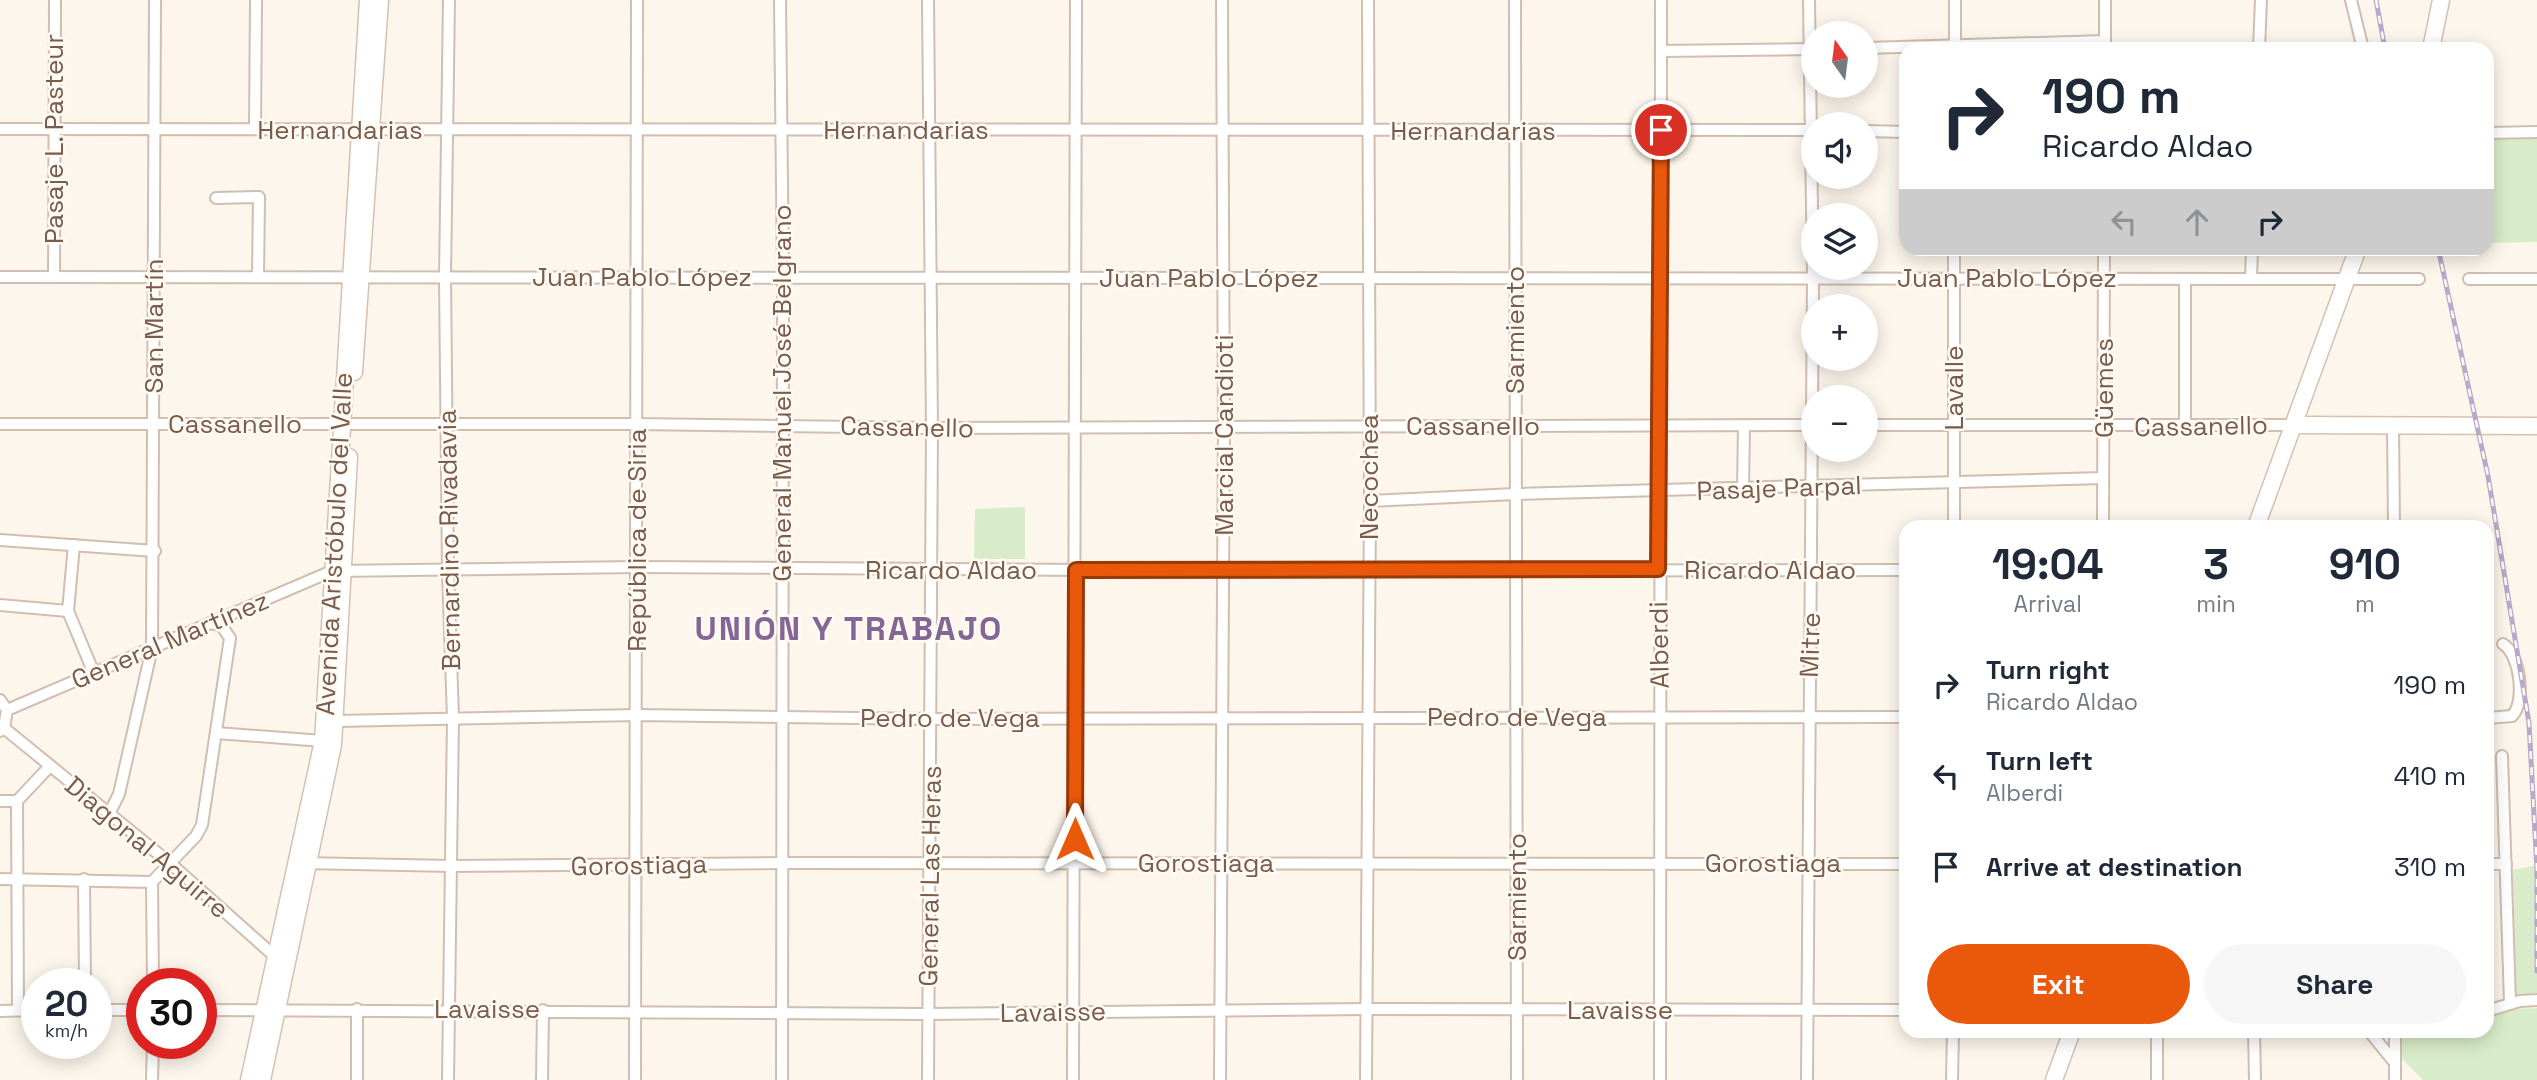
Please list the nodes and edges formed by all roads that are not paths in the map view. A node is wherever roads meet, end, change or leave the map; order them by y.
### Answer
1 (55, 0) edge
2 (155, 0) edge
3 (256, 0) edge
4 (368, 0) edge
5 (380, 0) edge
6 (449, 0) edge
7 (637, 0) edge
8 (780, 0) edge
9 (928, 0) edge
10 (1076, 0) edge
11 (1222, 0) edge
12 (1368, 0) edge
13 (1515, 0) edge
14 (1661, 0) edge
15 (1809, 0) edge
16 (1955, 0) edge
17 (2105, 0) edge
18 (2260, 0) edge
19 (2351, 0) edge
20 (2441, 0) edge
21 (1810, 21) edge
22 (1955, 42) edge
23 (2105, 42) edge
24 (2259, 42) edge
25 (2361, 42) edge
26 (2432, 42) edge
27 (1878, 48) edge
28 (1899, 48) edge
29 (1801, 49) edge
30 (1662, 51) junction
31 (0, 129) edge
32 (52, 129) junction
33 (153, 129) junction
34 (365, 129) junction
35 (255, 130) junction
36 (447, 130) junction
37 (637, 130) junction
38 (781, 130) junction
39 (929, 130) junction
40 (1661, 130) junction
41 (1801, 130) edge
42 (1078, 131) junction
43 (1223, 131) junction
44 (1368, 131) junction
45 (1518, 131) junction
46 (1878, 131) edge
47 (1899, 132) edge
48 (2537, 132) edge
49 (2494, 133) edge
50 (216, 198) dead end
51 (1954, 256) edge
52 (2104, 256) edge
53 (2252, 256) edge
54 (2355, 256) edge
55 (0, 277) edge
56 (54, 277) junction
57 (153, 277) junction
58 (258, 277) junction
59 (355, 277) junction
60 (445, 277) junction
61 (637, 277) junction
62 (1954, 277) junction
63 (783, 278) junction
64 (930, 278) junction
65 (1077, 278) junction
66 (1515, 278) junction
67 (1660, 278) junction
68 (1801, 278) edge
69 (1878, 278) edge
70 (2104, 278) junction
71 (1223, 279) junction
72 (1369, 279) junction
73 (2185, 279) junction
74 (2251, 279) junction
75 (2347, 279) junction
76 (2419, 279) dead end
77 (2469, 279) dead end
78 (2537, 279) edge
79 (1813, 280) edge
80 (1812, 385) edge
81 (0, 424) edge
82 (154, 424) junction
83 (345, 424) junction
84 (447, 424) junction
85 (637, 424) junction
86 (1954, 424) junction
87 (1801, 425) edge
88 (1878, 425) edge
89 (2294, 425) junction
90 (783, 426) junction
91 (1515, 426) junction
92 (1660, 426) junction
93 (1744, 426) junction
94 (2104, 426) junction
95 (2185, 426) junction
96 (2393, 426) junction
97 (2537, 426) edge
98 (1224, 427) junction
99 (1369, 427) junction
100 (932, 428) junction
101 (1077, 428) junction
102 (1812, 462) edge
103 (2103, 478) junction
104 (1954, 482) junction
105 (1812, 488) junction
106 (1743, 490) junction
107 (1660, 492) junction
108 (1515, 494) junction
109 (1370, 501) junction
110 (1954, 520) edge
111 (2103, 520) edge
112 (2259, 520) edge
113 (2394, 520) edge
114 (0, 540) edge
115 (74, 545) junction
116 (155, 551) junction
117 (637, 567) junction
118 (782, 568) junction
119 (1369, 569) junction
120 (1516, 569) junction
121 (1658, 569) junction
122 (1076, 570) junction
123 (1812, 570) junction
124 (1899, 570) edge
125 (338, 571) junction
126 (447, 571) junction
127 (932, 571) junction
128 (1223, 571) junction
129 (0, 605) edge
130 (68, 611) junction
131 (210, 623) junction
132 (2502, 644) dead end
133 (152, 648) junction
134 (93, 671) junction
135 (0, 699) edge
136 (7, 710) junction
137 (636, 715) junction
138 (1660, 716) junction
139 (1808, 716) junction
140 (782, 717) junction
141 (1899, 717) edge
142 (453, 718) junction
143 (1224, 718) junction
144 (1367, 718) junction
145 (1516, 718) junction
146 (2494, 718) edge
147 (932, 719) junction
148 (1076, 719) junction
149 (335, 721) junction
150 (2, 730) edge
151 (216, 733) junction
152 (323, 741) junction
153 (2502, 756) dead end
154 (50, 766) junction
155 (0, 801) edge
156 (17, 801) junction
157 (108, 814) junction
158 (303, 863) junction
159 (782, 863) junction
160 (1075, 863) junction
161 (1220, 863) junction
162 (1367, 863) junction
163 (1517, 863) junction
164 (1660, 863) junction
165 (1807, 863) junction
166 (171, 864) junction
167 (932, 864) junction
168 (1899, 864) edge
169 (2494, 864) edge
170 (2506, 864) junction
171 (635, 865) junction
172 (453, 866) junction
173 (0, 879) edge
174 (18, 879) junction
175 (84, 879) junction
176 (152, 882) junction
177 (282, 963) junction
178 (85, 968) edge
179 (153, 968) edge
180 (2537, 1000) edge
181 (2510, 1003) junction
182 (357, 1009) junction
183 (449, 1009) junction
184 (1366, 1009) junction
185 (1517, 1009) junction
186 (2494, 1009) edge
187 (0, 1010) edge
188 (18, 1010) joint
189 (217, 1010) edge
190 (272, 1010) junction
191 (543, 1010) junction
192 (635, 1010) junction
193 (1219, 1010) junction
194 (1660, 1010) junction
195 (1808, 1010) junction
196 (1899, 1010) edge
197 (1073, 1012) junction
198 (782, 1013) junction
199 (929, 1014) junction
200 (1953, 1038) edge
201 (2069, 1038) edge
202 (2157, 1038) edge
203 (2255, 1038) edge
204 (2375, 1038) edge
205 (2395, 1038) edge
206 (153, 1059) edge
207 (2395, 1063) junction
208 (152, 1080) edge
209 (249, 1080) edge
210 (262, 1080) edge
211 (357, 1080) edge
212 (448, 1080) edge
213 (542, 1080) edge
214 (635, 1080) edge
215 (782, 1080) edge
216 (928, 1080) edge
217 (1073, 1080) edge
218 (1220, 1080) edge
219 (1366, 1080) edge
220 (1517, 1080) edge
221 (1660, 1080) edge
222 (1807, 1080) edge
223 (1952, 1080) edge
224 (2054, 1080) edge
225 (2157, 1080) edge
226 (2255, 1080) edge
227 (2395, 1080) edge

1 - 32 street, Pasaje L. Pasteur
2 - 33 street, San Martín
3 - 35 street
4 - 34 main road, Avenida Aristóbulo del Valle
5 - 34 main road, Avenida Aristóbulo del Valle
6 - 36 street, Bernardino Rivadavia
7 - 37 street, República de Siria
8 - 38 street, General Manuel José Belgrano
9 - 39 street, General Las Heras
10 - 42 street
11 - 43 street, Marcial Candioti
12 - 44 street, Necochea
13 - 45 street, Sarmiento
14 - 30 street, Alberdi
15 - 21 street, Mitre
16 - 22 street
17 - 23 street
18 - 24 street
19 - 25 street
20 - 26 main road
27 - 28 street
29 - 30 street
30 - 40 street, Alberdi
31 - 32 street, Hernandarias
32 - 33 street, Hernandarias
32 - 56 street, Pasaje L. Pasteur
33 - 35 street, Hernandarias
33 - 57 street, San Martín
34 - 35 street, Hernandarias
34 - 36 street, Hernandarias
34 - 59 main road, Avenida Aristóbulo del Valle
36 - 37 street, Hernandarias
36 - 60 street, Bernardino Rivadavia
37 - 38 street, Hernandarias
37 - 61 street, República de Siria
38 - 39 street, Hernandarias
38 - 63 street, General Manuel José Belgrano
39 - 42 street, Hernandarias
39 - 64 street, General Las Heras
40 - 41 street, Hernandarias
40 - 45 street, Hernandarias
40 - 67 street, Alberdi
42 - 43 street, Hernandarias
42 - 65 street
43 - 44 street, Hernandarias
43 - 71 street, Marcial Candioti
44 - 45 street, Hernandarias
44 - 72 street, Necochea
45 - 66 street, Sarmiento
46 - 47 street
48 - 49 street
50 - 58 street
51 - 62 street, Lavalle
52 - 70 street, Güemes
53 - 74 street
54 - 75 main road
55 - 56 street, Juan Pablo López
56 - 57 street, Juan Pablo López
57 - 58 street, Juan Pablo López
57 - 82 street, San Martín
58 - 59 street, Juan Pablo López
59 - 60 street, Juan Pablo López
59 - 83 main road, Avenida Aristóbulo del Valle
60 - 61 street, Juan Pablo López
60 - 84 street, Bernardino Rivadavia
61 - 63 street, Juan Pablo López
61 - 85 street, República de Siria
62 - 69 street, Juan Pablo López
62 - 70 street, Juan Pablo López
62 - 86 street, Lavalle
63 - 64 street, Juan Pablo López
63 - 90 street, General Manuel José Belgrano
64 - 65 street, Juan Pablo López
64 - 100 street, General Las Heras
65 - 71 street, Juan Pablo López
65 - 101 street
66 - 67 street, Juan Pablo López
66 - 72 street, Juan Pablo López
66 - 91 street, Sarmiento
67 - 68 street, Juan Pablo López
67 - 92 street, Alberdi
70 - 73 street, Juan Pablo López
70 - 94 street, Güemes
71 - 72 street, Juan Pablo López
71 - 98 street, Marcial Candioti
72 - 99 street, Necochea
73 - 74 street, Juan Pablo López
73 - 95 street
74 - 75 street, Juan Pablo López
75 - 76 street, Juan Pablo López
75 - 89 main road
77 - 78 street
79 - 80 street, Mitre
81 - 82 street, Cassanello
82 - 83 street, Cassanello
82 - 116 street, San Martín
83 - 84 street, Cassanello
83 - 125 main road, Avenida Aristóbulo del Valle
84 - 85 street, Cassanello
84 - 126 street, Bernardino Rivadavia
85 - 90 street, Cassanello
85 - 117 street, República de Siria
86 - 88 street, Cassanello
86 - 94 street, Cassanello
86 - 104 street, Lavalle
87 - 93 street, Cassanello
89 - 95 street, Cassanello
89 - 96 main road, Cassanello
89 - 112 main road
90 - 100 street, Cassanello
90 - 118 street, General Manuel José Belgrano
91 - 92 street, Cassanello
91 - 99 street, Cassanello
91 - 108 street, Sarmiento
92 - 93 street, Cassanello
92 - 107 street, Alberdi
93 - 106 street
94 - 95 street, Cassanello
94 - 103 street, Güemes
96 - 97 main road, Cassanello
96 - 113 street
98 - 99 street, Cassanello
98 - 101 street, Cassanello
98 - 128 street, Marcial Candioti
99 - 109 street, Necochea
100 - 101 street, Cassanello
100 - 127 street, General Las Heras
101 - 122 street
102 - 105 street, Mitre
103 - 104 street, Pasaje Parpal
103 - 111 street, Güemes
104 - 105 street, Pasaje Parpal
104 - 110 street, Lavalle
105 - 106 street, Pasaje Parpal
105 - 123 street, Mitre
106 - 107 street, Pasaje Parpal
107 - 108 street, Pasaje Parpal
107 - 121 street, Alberdi
108 - 109 street, Pasaje Parpal
108 - 120 street, Sarmiento
109 - 119 street, Necochea
114 - 115 street
115 - 116 street
115 - 130 street
116 - 133 street, San Martín
117 - 118 street, Ricardo Aldao
117 - 126 street, Ricardo Aldao
117 - 137 street, República de Siria
118 - 127 street, Ricardo Aldao
118 - 140 street, General Manuel José Belgrano
119 - 120 street, Ricardo Aldao
119 - 128 street, Ricardo Aldao
119 - 144 street, Necochea
120 - 121 street, Ricardo Aldao
120 - 145 street, Sarmiento
121 - 123 street, Ricardo Aldao
121 - 138 street, Alberdi
122 - 127 street, Ricardo Aldao
122 - 128 street, Ricardo Aldao
122 - 148 street
123 - 124 street, Ricardo Aldao
123 - 139 street, Mitre
125 - 126 street, Ricardo Aldao
125 - 131 street, General Martínez
125 - 149 main road, Avenida Aristóbulo del Valle
125 - 152 main road, Avenida Aristóbulo del Valle
126 - 142 street, Bernardino Rivadavia
127 - 147 street, General Las Heras
128 - 143 street, Marcial Candioti
129 - 130 street
130 - 134 street
131 - 133 street, General Martínez
131 - 151 street
132 - 146 street
133 - 134 street, General Martínez
133 - 157 street, San Martín
134 - 136 street, General Martínez
135 - 136 street
136 - 150 street
137 - 140 street, Pedro de Vega
137 - 142 street, Pedro de Vega
137 - 171 street, República de Siria
138 - 139 street, Pedro de Vega
138 - 145 street, Pedro de Vega
138 - 164 street, Alberdi
139 - 141 street, Pedro de Vega
139 - 165 street, Mitre
140 - 147 street, Pedro de Vega
140 - 159 street, General Manuel José Belgrano
142 - 149 street, Pedro de Vega
142 - 172 street, Bernardino Rivadavia
143 - 144 street, Pedro de Vega
143 - 148 street, Pedro de Vega
143 - 161 street, Marcial Candioti
144 - 145 street, Pedro de Vega
144 - 162 street, Necochea
145 - 163 street, Sarmiento
147 - 148 street, Pedro de Vega
147 - 167 street, General Las Heras
148 - 160 street
149 - 152 street
149 - 158 main road, Avenida Aristóbulo del Valle
150 - 154 street, Diagonal Aguirre
151 - 152 street
151 - 166 street
152 - 158 main road, Avenida Aristóbulo del Valle
153 - 170 street
154 - 156 street
154 - 157 street, Diagonal Aguirre
155 - 156 street
156 - 174 street
157 - 166 street, Diagonal Aguirre
158 - 172 street, Gorostiaga
158 - 177 main road, Avenida Aristóbulo del Valle
159 - 167 street, Gorostiaga
159 - 171 street, Gorostiaga
159 - 198 street, General Manuel José Belgrano
160 - 161 street, Gorostiaga
160 - 167 street, Gorostiaga
160 - 197 street
161 - 162 street, Gorostiaga
161 - 193 street, Marcial Candioti
162 - 163 street, Gorostiaga
162 - 184 street, Necochea
163 - 164 street, Gorostiaga
163 - 185 street, Sarmiento
164 - 165 street, Gorostiaga
164 - 194 street, Alberdi
165 - 168 street, Gorostiaga
165 - 195 street, Mitre
166 - 176 street
166 - 177 street, Diagonal Aguirre
167 - 199 street, General Las Heras
169 - 170 street
170 - 181 street
171 - 172 street, Gorostiaga
171 - 192 street, República de Siria
172 - 183 street, Bernardino Rivadavia
173 - 174 street
174 - 175 street
174 - 188 street
175 - 176 street
175 - 178 street
176 - 179 street
177 - 190 main road, Avenida Aristóbulo del Valle
180 - 181 street
181 - 186 street
182 - 183 street, Lavaisse
182 - 190 street, Lavaisse
182 - 211 street
183 - 191 street, Lavaisse
183 - 212 street, Bernardino Rivadavia
184 - 185 street, Lavaisse
184 - 193 street, Lavaisse
184 - 219 street, Necochea
185 - 194 street, Lavaisse
185 - 220 street, Sarmiento
187 - 188 street
189 - 190 street, Lavaisse
190 - 209 main road, Avenida Aristóbulo del Valle
190 - 210 main road, Avenida Aristóbulo del Valle
191 - 192 street, Lavaisse
191 - 213 street
192 - 198 street, Lavaisse
192 - 214 street, República de Siria
193 - 197 street, Lavaisse
193 - 218 street, Marcial Candioti
194 - 195 street, Lavaisse
194 - 221 street, Alberdi
195 - 196 street, Lavaisse
195 - 222 street, Mitre
197 - 199 street, Lavaisse
197 - 217 street
198 - 199 street, Lavaisse
198 - 215 street, General Manuel José Belgrano
199 - 216 street, General Las Heras
200 - 223 street
201 - 224 main road
202 - 225 street
203 - 226 street
204 - 207 street
205 - 207 street
206 - 208 street
207 - 227 street

